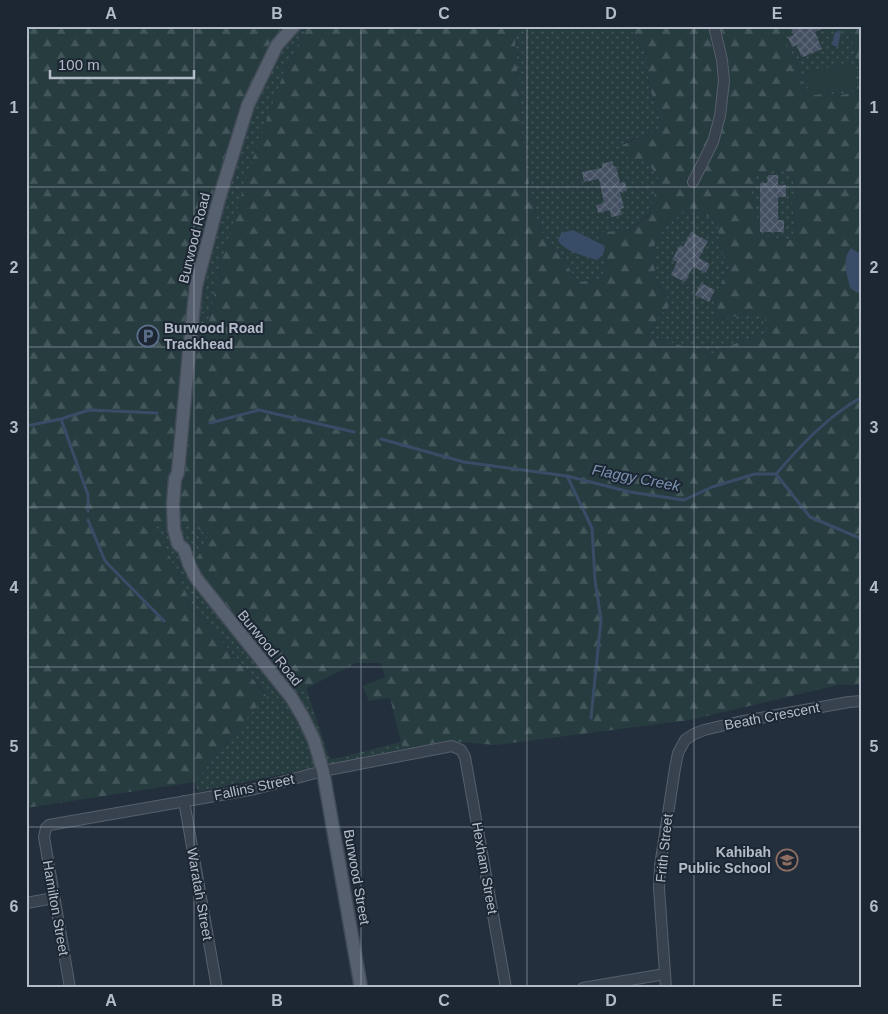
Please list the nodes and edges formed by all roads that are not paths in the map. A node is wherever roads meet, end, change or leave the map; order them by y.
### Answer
1 (294, 26) edge
2 (714, 26) edge
3 (693, 182) dead end
4 (862, 701) edge
5 (685, 740) joint
6 (461, 750) joint
7 (323, 771) junction
8 (184, 801) junction
9 (46, 828) joint
10 (54, 898) junction
11 (26, 903) edge
12 (665, 974) junction
13 (70, 988) edge
14 (217, 988) edge
15 (361, 988) edge
16 (506, 988) edge
17 (583, 988) edge
18 (666, 988) edge

1 - 7 main road, Burwood Road
2 - 3 street
4 - 5 street, Beath Crescent
5 - 12 street, Frith Street
6 - 7 street, Fallins Street
6 - 16 street, Hexham Street
7 - 8 street, Fallins Street
7 - 15 main road, Burwood Street
8 - 9 street, Fallins Street
8 - 14 street, Waratah Street
9 - 10 street, Hamilton Street
10 - 11 street
10 - 13 street, Hamilton Street
12 - 17 street
12 - 18 street, Frith Street

